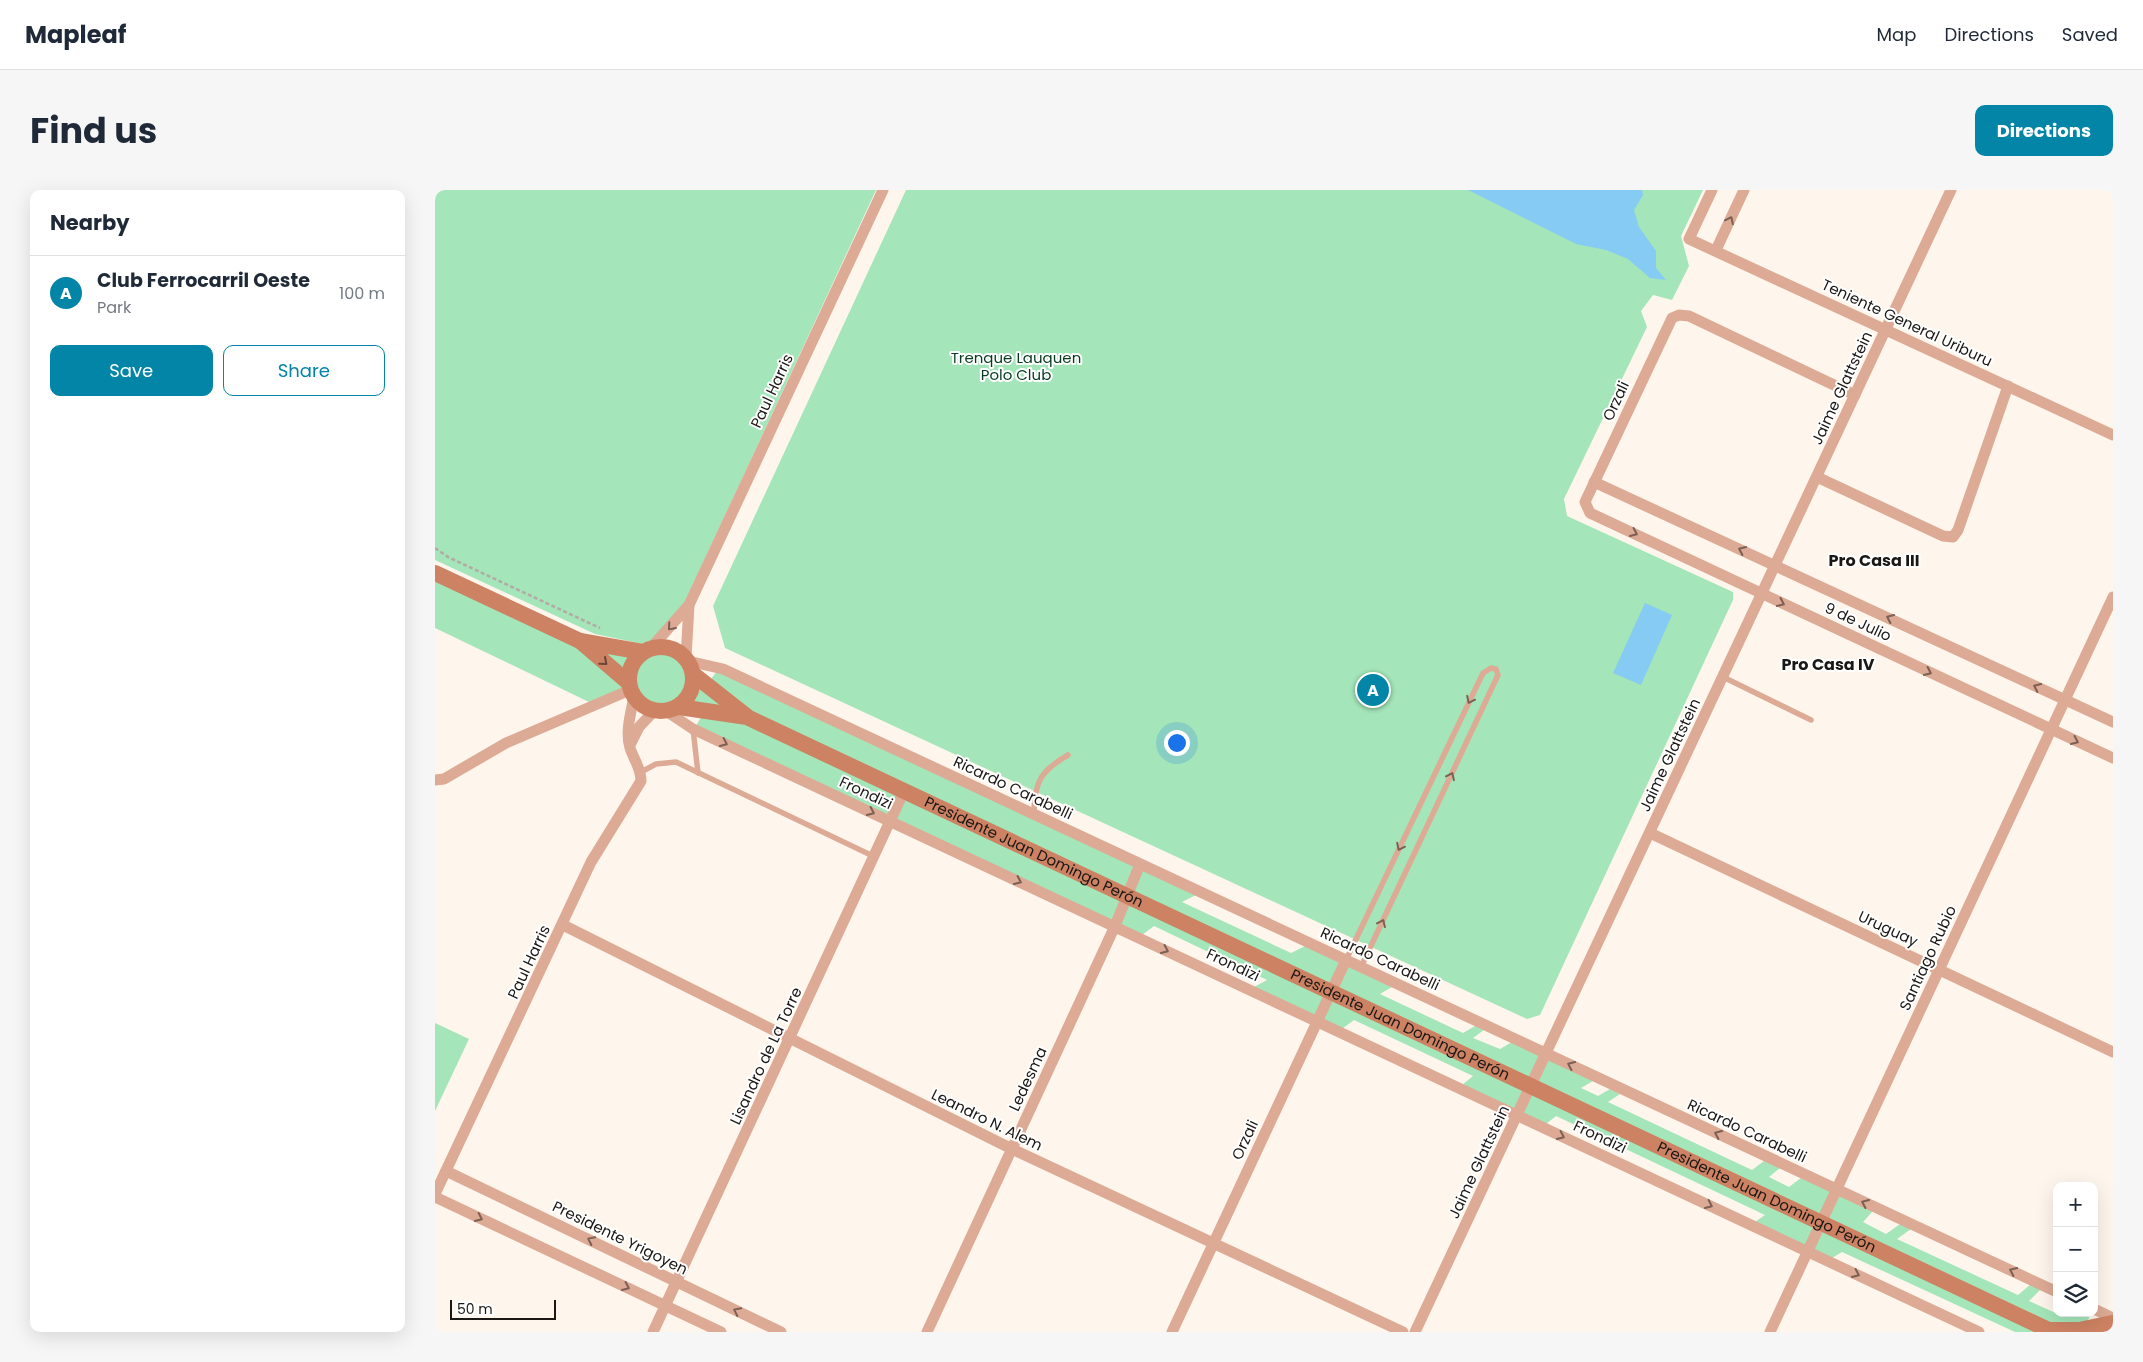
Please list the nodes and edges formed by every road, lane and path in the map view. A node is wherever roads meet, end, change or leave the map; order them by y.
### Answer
1 (883, 190) edge
2 (1712, 190) edge
3 (1744, 190) edge
4 (1951, 190) edge
5 (1715, 250) junction
6 (1886, 329) junction
7 (2008, 386) junction
8 (1855, 395) junction
9 (2113, 435) edge
10 (1817, 477) junction
11 (1594, 482) junction
12 (1590, 513) joint
13 (435, 548) edge
14 (1775, 565) junction
15 (435, 573) edge
16 (1762, 594) junction
17 (2113, 597) edge
18 (689, 605) junction
19 (607, 632) dead end
20 (580, 641) junction
21 (647, 650) junction
22 (689, 664) junction
23 (1723, 677) junction
24 (631, 690) junction
25 (2065, 700) junction
26 (666, 710) junction
27 (749, 718) junction
28 (1811, 720) dead end
29 (2113, 722) edge
30 (693, 728) junction
31 (2052, 730) junction
32 (630, 746) junction
33 (1067, 755) dead end
34 (2113, 758) edge
35 (641, 772) junction
36 (698, 773) junction
37 (435, 780) edge
38 (905, 791) junction
39 (1034, 814) junction
40 (891, 821) junction
41 (1650, 833) junction
42 (875, 857) junction
43 (1140, 864) junction
44 (1127, 896) junction
45 (563, 925) junction
46 (1115, 926) junction
47 (1346, 960) junction
48 (1361, 967) junction
49 (1939, 970) junction
50 (1331, 992) junction
51 (1317, 1021) junction
52 (791, 1039) junction
53 (2113, 1052) edge
54 (1546, 1054) junction
55 (1531, 1086) junction
56 (1517, 1115) junction
57 (1012, 1149) junction
58 (446, 1171) junction
59 (1837, 1190) junction
60 (435, 1195) edge
61 (1821, 1223) junction
62 (1213, 1244) junction
63 (1808, 1251) junction
64 (677, 1282) junction
65 (2053, 1290) edge
66 (666, 1306) junction
67 (2098, 1311) edge
68 (2113, 1318) edge
69 (2113, 1323) edge
70 (2052, 1331) edge
71 (653, 1332) edge
72 (721, 1332) edge
73 (781, 1332) edge
74 (927, 1332) edge
75 (1172, 1332) edge
76 (1403, 1332) edge
77 (1415, 1332) edge
78 (1770, 1332) edge
79 (1979, 1332) edge
80 (2100, 1332) edge

1 - 18 street, Paul Harris
2 - 5 street, Teniente General Uriburu
5 -> 3 street
4 - 6 street, Jaime Glattstein
5 - 6 street, Teniente General Uriburu
6 - 7 street, Teniente General Uriburu
6 - 8 street, Jaime Glattstein
7 - 9 street, Teniente General Uriburu
7 - 10 street
8 - 10 street, Jaime Glattstein
8 - 11 street, Orzali
10 - 14 street, Jaime Glattstein
11 - 12 street, Orzali
14 -> 11 street, 9 de Julio
12 -> 16 street, 9 de Julio
13 - 19 path
14 - 16 street, Jaime Glattstein
25 -> 14 street, 9 de Julio
15 - 20 main road
16 - 23 street, Jaime Glattstein
16 -> 31 street, 9 de Julio
17 - 25 street, Santiago Rubio
18 -> 21 street, Paul Harris
18 - 22 street, Paul Harris
20 - 21 main road
20 -> 24 main road
21 - 22 main road
21 - 24 main road
22 - 26 main road
22 - 27 main road, Presidente Juan Domingo Perón
22 - 39 street, Ricardo Carabelli
23 - 28 lane
23 - 41 street, Jaime Glattstein
24 - 26 main road
24 - 32 street
24 - 37 street
25 - 29 street, 9 de Julio
25 - 31 street, Santiago Rubio
26 - 27 main road, Presidente Juan Domingo Perón
26 - 30 street, Frondizi
26 - 32 street
27 - 38 main road, Presidente Juan Domingo Perón
30 - 36 lane
30 -> 40 street, Frondizi
31 -> 34 street, 9 de Julio
31 - 49 street, Santiago Rubio
32 - 35 street
33 - 39 lane
35 - 36 lane
35 - 45 street, Paul Harris
36 - 42 lane
38 - 40 street, Lisandro de La Torre
38 - 44 main road, Presidente Juan Domingo Perón
39 - 43 street, Ricardo Carabelli
40 - 42 street, Lisandro de La Torre
40 -> 46 street, Frondizi
41 - 49 street, Uruguay
41 - 54 street, Jaime Glattstein
42 - 52 street, Lisandro de La Torre
43 - 44 street, Ledesma
43 - 47 street, Ricardo Carabelli
44 - 46 street, Ledesma
44 - 50 main road, Presidente Juan Domingo Perón
45 - 52 street, Leandro N. Alem
45 - 58 street, Paul Harris
46 -> 51 street, Frondizi
46 - 57 street, Ledesma
47 - 48 street, Ricardo Carabelli
48 -> 47 lane
47 - 50 street, Orzali
48 - 54 street, Ricardo Carabelli
49 - 53 street, Uruguay
49 - 59 street, Santiago Rubio
50 - 51 street, Orzali
50 - 55 main road, Presidente Juan Domingo Perón
51 - 56 street, Frondizi
51 - 62 street, Orzali
52 - 57 street, Leandro N. Alem
52 - 64 street, Lisandro de La Torre
54 - 55 street, Jaime Glattstein
59 -> 54 street, Ricardo Carabelli
55 - 56 street, Jaime Glattstein
55 - 61 main road, Presidente Juan Domingo Perón
56 -> 63 street, Frondizi
56 - 77 street, Jaime Glattstein
57 - 62 street, Leandro N. Alem
57 - 74 street, Ledesma
58 - 60 street, Paul Harris
64 -> 58 street, Presidente Yrigoyen
59 - 61 street, Santiago Rubio
65 -> 59 street, Ricardo Carabelli
60 -> 66 street
61 - 63 street, Santiago Rubio
61 - 70 main road, Presidente Juan Domingo Perón
62 - 75 street, Orzali
62 - 76 street, Leandro N. Alem
63 - 78 street, Santiago Rubio
63 -> 79 street, Frondizi
64 - 66 street, Lisandro de La Torre
73 -> 64 street, Presidente Yrigoyen
66 - 71 street, Lisandro de La Torre
66 - 72 street
67 - 68 street
69 - 70 main road, Presidente Juan Domingo Perón
69 - 80 main road

